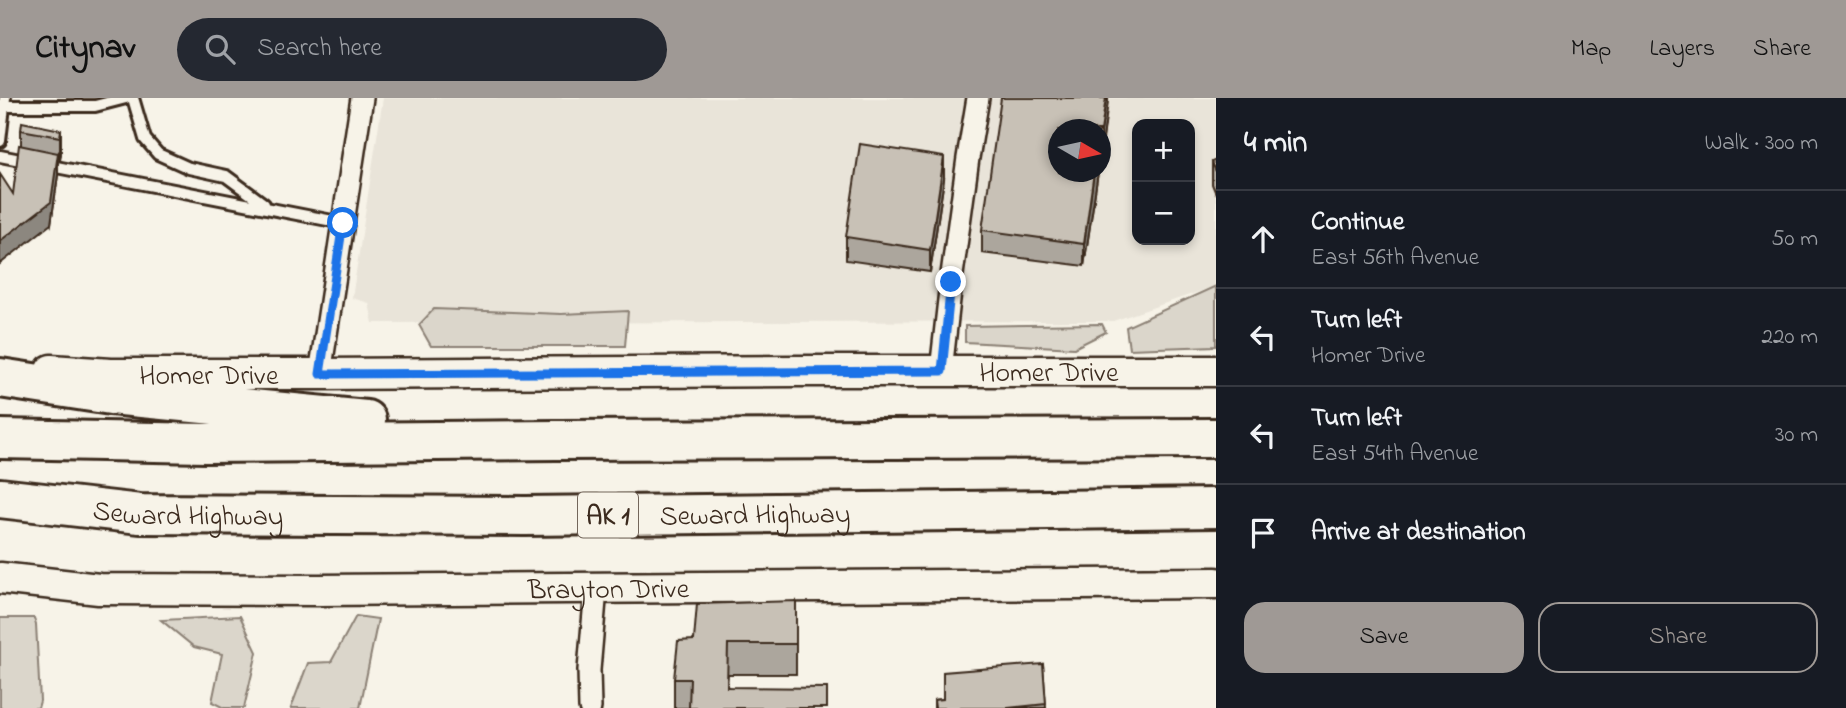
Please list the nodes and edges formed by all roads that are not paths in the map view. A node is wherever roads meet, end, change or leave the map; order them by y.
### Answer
1 (126, 98) edge
2 (133, 98) edge
3 (362, 98) edge
4 (978, 98) edge
5 (3, 103) edge
6 (0, 141) edge
7 (0, 156) edge
8 (269, 208) junction
9 (343, 223) junction
10 (0, 365) edge
11 (942, 371) junction
12 (1216, 371) edge
13 (320, 374) junction
14 (0, 378) edge
15 (1216, 438) edge
16 (0, 439) edge
17 (556, 440) junction
18 (0, 498) edge
19 (1216, 508) edge
20 (140, 514) junction
21 (0, 520) edge
22 (0, 578) edge
23 (1216, 583) edge
24 (596, 589) junction
25 (590, 708) edge

1 - 5 lane
2 - 8 lane
3 - 9 street
4 - 11 street
5 - 6 lane
7 - 8 lane
8 - 9 lane
9 - 13 street
10 - 13 main road, Homer Drive
11 - 12 main road, Homer Drive
11 - 13 main road, Homer Drive
14 - 17 highway
15 - 17 highway
16 - 17 highway
18 - 20 highway, Seward Highway / AK 1
19 - 20 highway, Seward Highway / AK 1
20 - 21 highway
22 - 24 main road, Brayton Drive
23 - 24 main road, Brayton Drive
24 - 25 street

